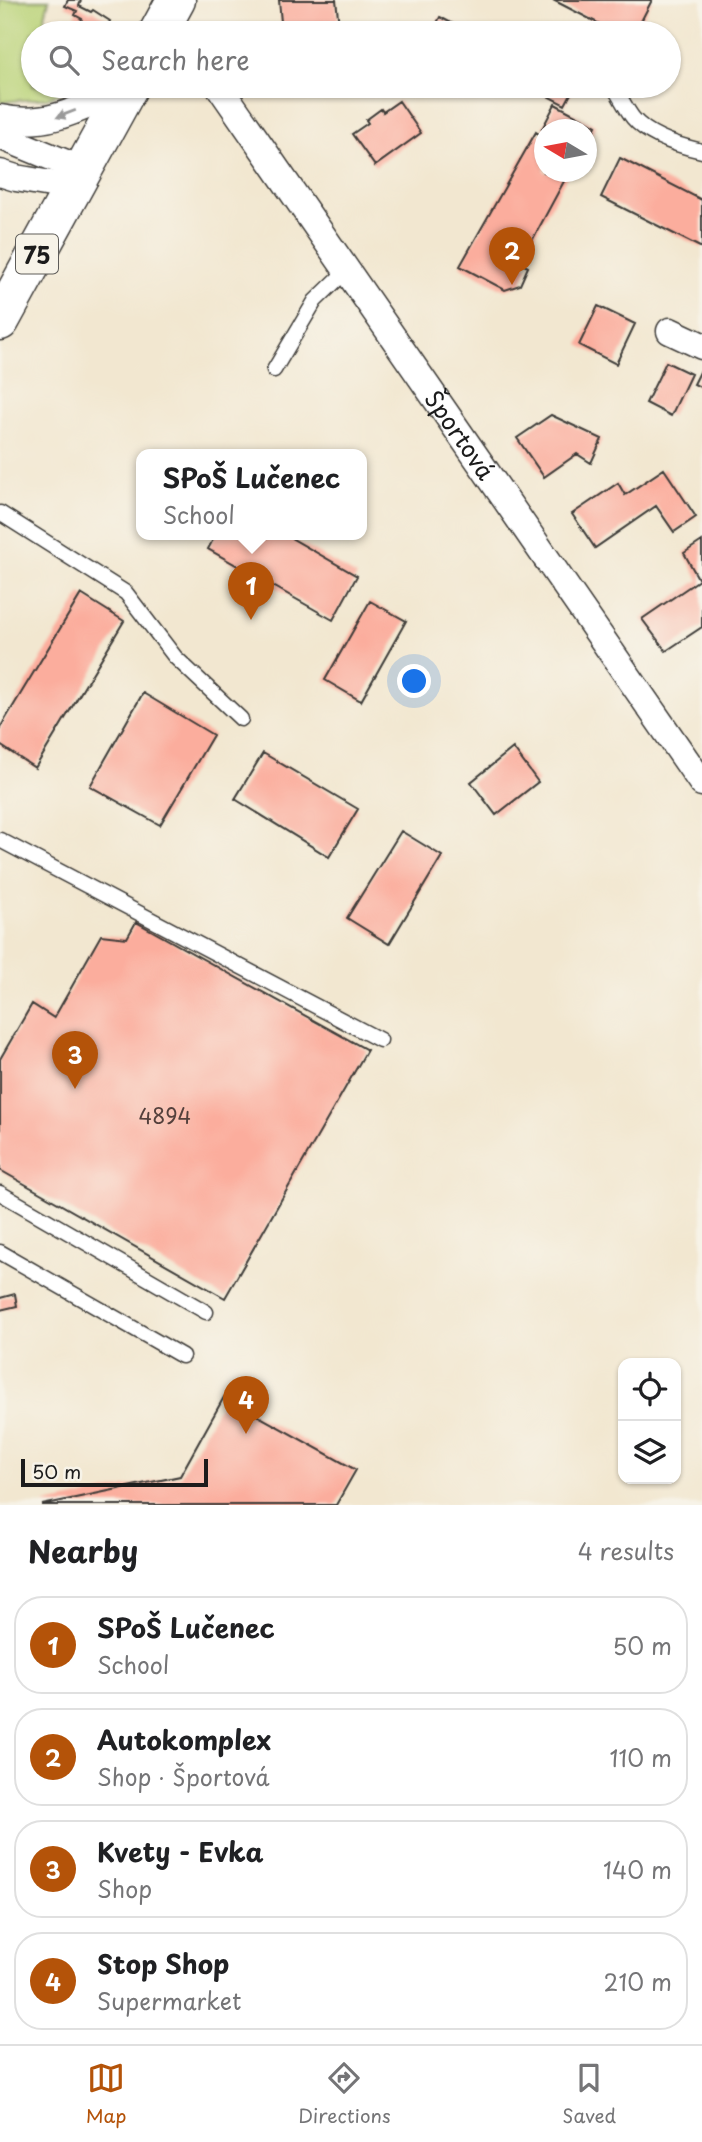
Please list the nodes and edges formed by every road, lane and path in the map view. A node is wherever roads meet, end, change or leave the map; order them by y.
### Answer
1 (104, 98) edge
2 (123, 98) edge
3 (227, 98) edge
4 (621, 98) edge
5 (0, 118) edge
6 (0, 136) edge
7 (702, 151) edge
8 (0, 173) edge
9 (78, 179) junction
10 (347, 270) junction
11 (3, 303) edge
12 (670, 331) dead end
13 (702, 346) edge
14 (274, 370) dead end
15 (0, 513) edge
16 (241, 719) dead end
17 (702, 783) edge
18 (0, 840) edge
19 (380, 1040) dead end
20 (0, 1193) edge
21 (0, 1252) edge
22 (206, 1312) dead end
23 (182, 1356) dead end

1 -> 5 street
2 - 9 main road, 75
3 - 10 street, Športová
4 - 7 lane
6 - 9 street
8 - 9 street
9 - 11 main road, 75
10 - 14 lane
10 - 17 street, Športová
12 - 13 street
15 - 16 lane
18 - 19 lane
20 - 22 lane
21 - 23 lane

